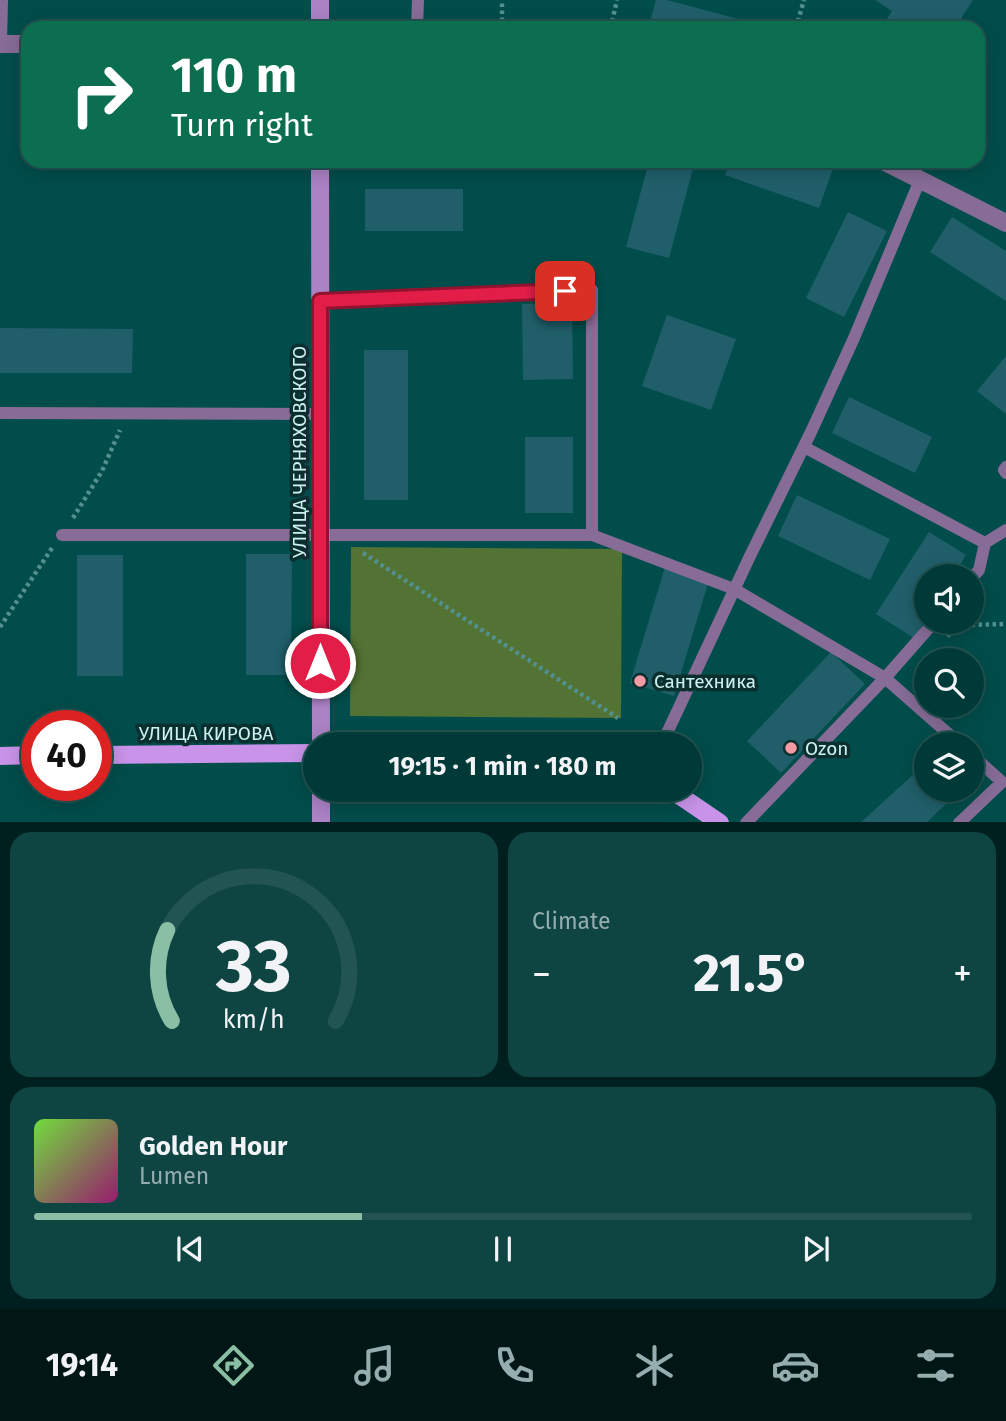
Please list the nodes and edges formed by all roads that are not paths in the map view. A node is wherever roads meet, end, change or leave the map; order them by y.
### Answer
1 (2, 0) edge
2 (320, 0) edge
3 (418, 0) edge
4 (320, 21) edge
5 (418, 21) edge
6 (0, 44) edge
7 (21, 44) edge
8 (320, 168) edge
9 (897, 168) edge
10 (920, 180) junction
11 (1006, 223) edge
12 (320, 301) junction
13 (0, 413) edge
14 (320, 414) junction
15 (804, 447) junction
16 (1006, 467) edge
17 (1006, 473) edge
18 (1006, 530) edge
19 (62, 535) dead end
20 (592, 535) junction
21 (329, 536) junction
22 (985, 543) junction
23 (980, 564) edge
24 (734, 589) junction
25 (924, 634) edge
26 (885, 678) junction
27 (321, 732) edge
28 (667, 732) edge
29 (946, 732) edge
30 (303, 753) edge
31 (21, 755) edge
32 (112, 755) edge
33 (0, 756) edge
34 (984, 766) edge
35 (984, 799) edge
36 (320, 802) edge
37 (690, 802) edge
38 (980, 802) edge
39 (320, 822) edge
40 (720, 822) edge
41 (746, 822) edge
42 (959, 822) edge

1 - 6 lane
2 - 4 street
3 - 5 lane
6 - 7 street
8 - 12 street, УЛИЦА ЧЕРНЯХОВСКОГО
9 - 10 street
10 - 11 street
10 - 15 lane
12 - 14 street, УЛИЦА ЧЕРНЯХОВСКОГО
12 - 20 lane
13 - 14 lane
14 - 21 street, УЛИЦА ЧЕРНЯХОВСКОГО
15 - 22 lane
15 - 24 lane
16 - 17 lane
18 - 22 lane
19 - 21 lane
20 - 21 lane
20 - 24 lane
21 - 27 street, УЛИЦА ЧЕРНЯХОВСКОГО
22 - 23 lane
24 - 26 lane
24 - 28 lane
25 - 26 lane
26 - 29 lane
26 - 41 lane
30 - 32 main road, УЛИЦА КИРОВА
31 - 33 main road
34 - 35 lane
36 - 39 street
37 - 40 main road
38 - 42 lane

